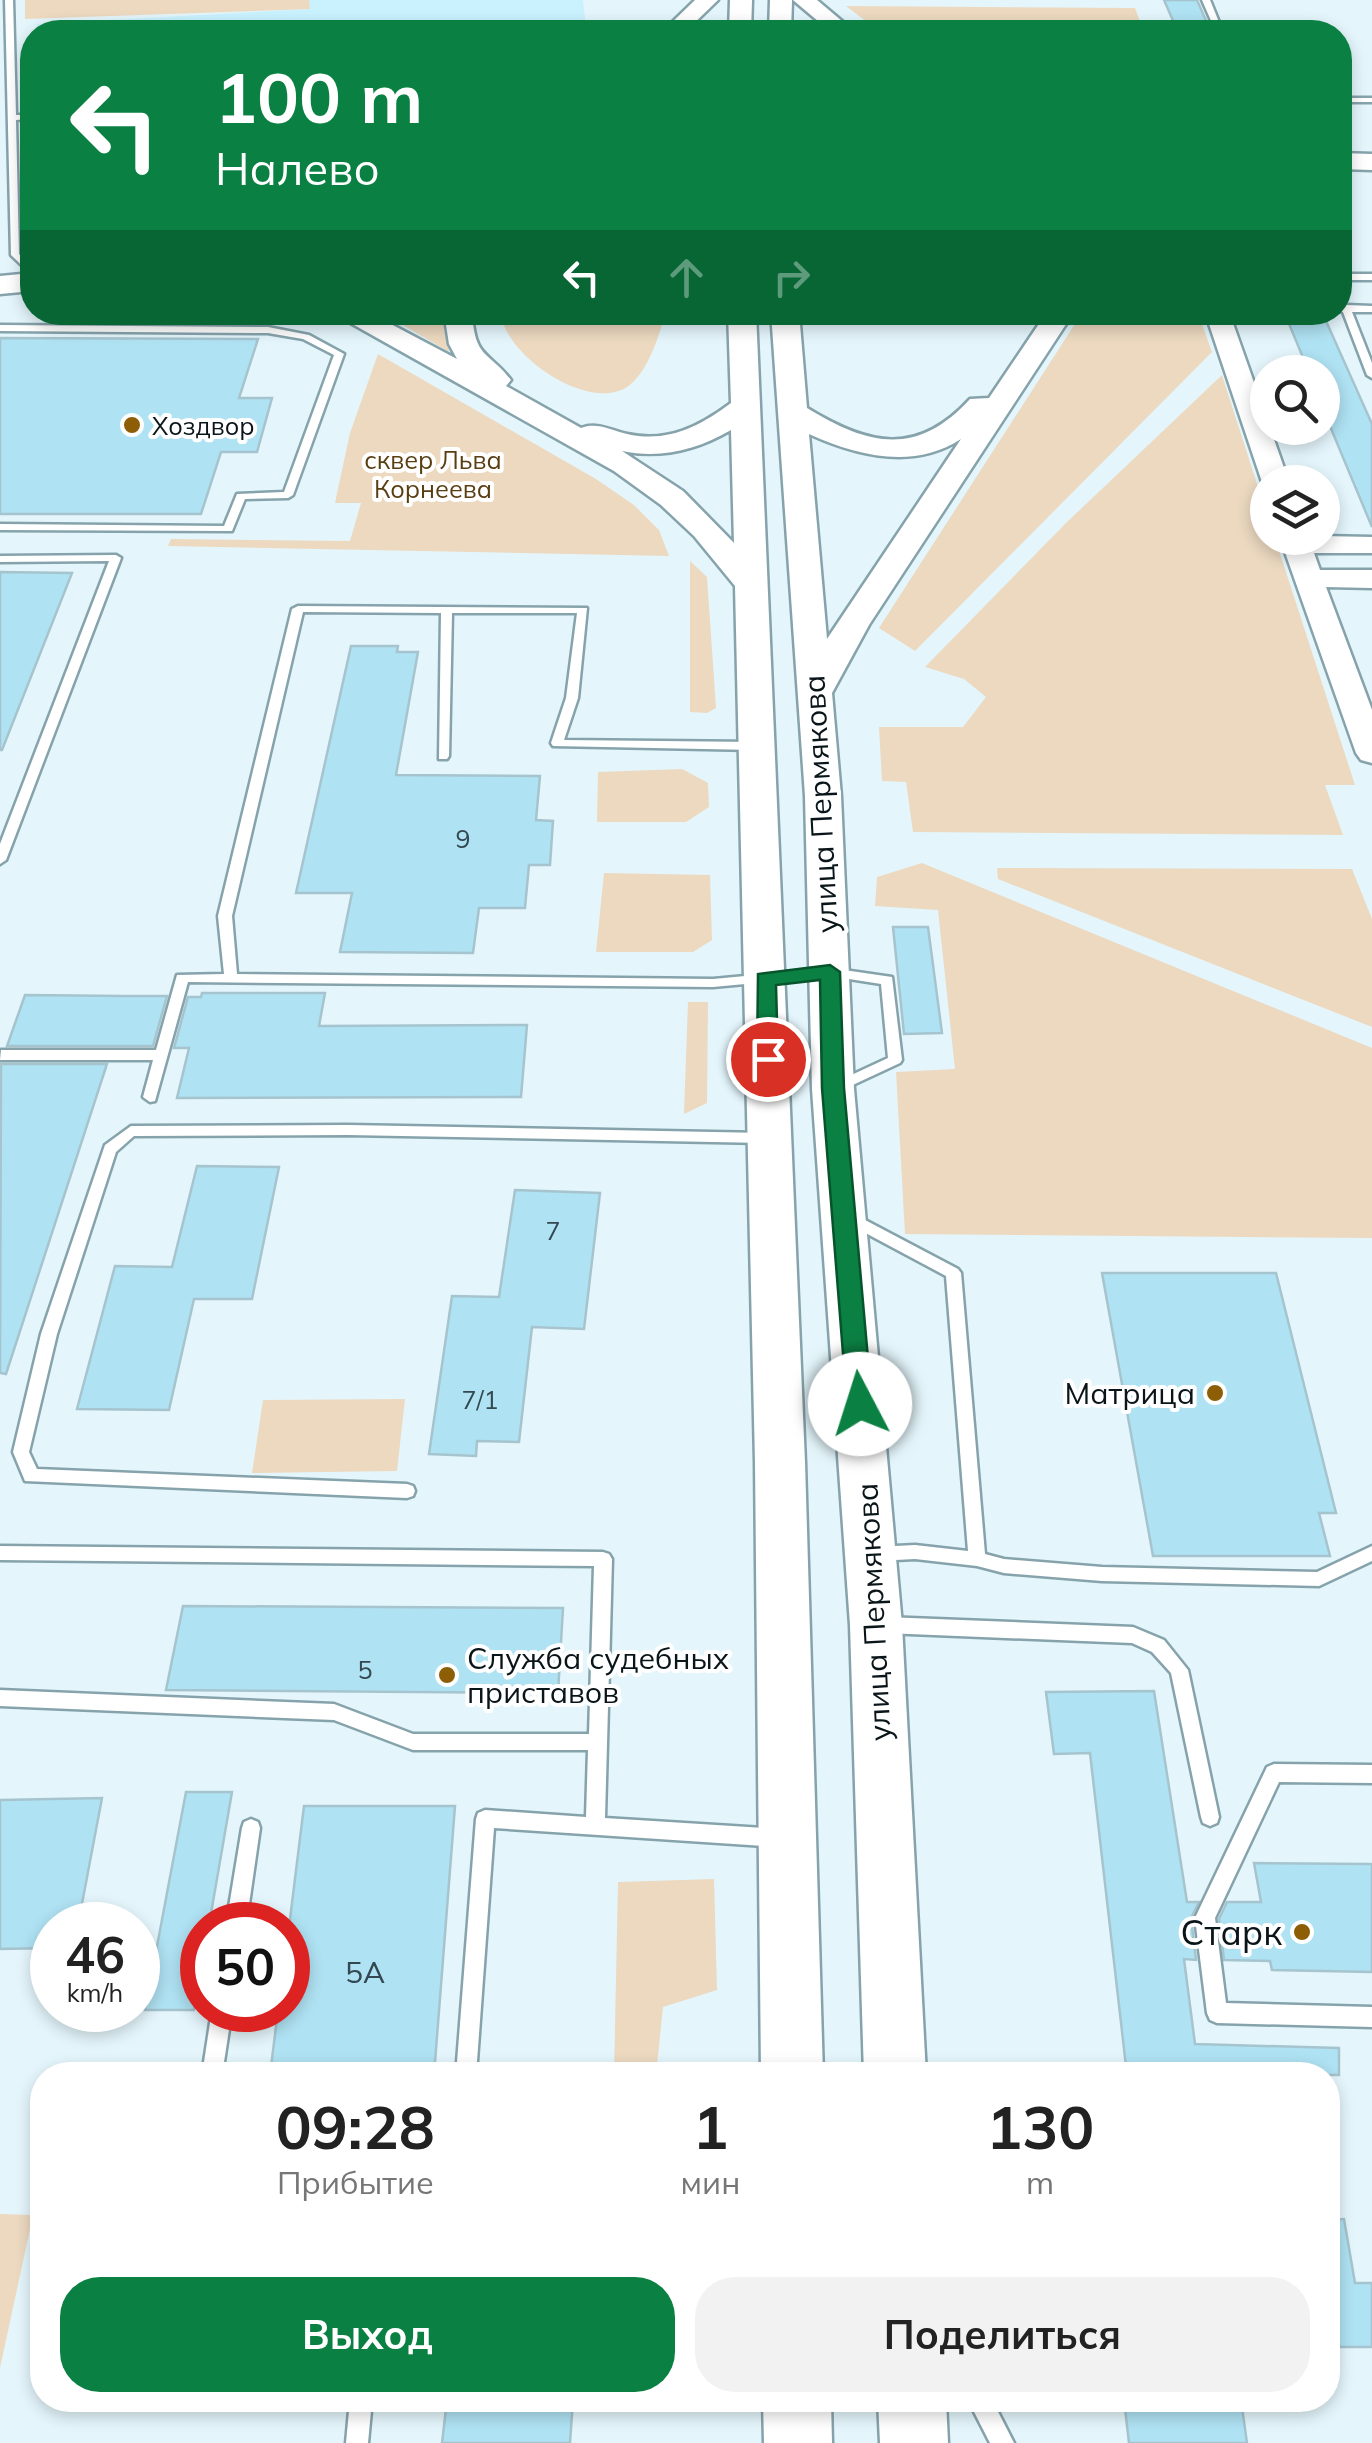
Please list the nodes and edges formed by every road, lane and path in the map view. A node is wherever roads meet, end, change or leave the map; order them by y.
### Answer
1 (9, 0) edge
2 (707, 0) edge
3 (804, 0) edge
4 (686, 20) edge
5 (829, 20) edge
6 (12, 118) junction
7 (20, 118) edge
8 (20, 260) edge
9 (373, 325) edge
10 (458, 325) edge
11 (742, 325) edge
12 (786, 325) edge
13 (1035, 325) edge
14 (1051, 325) edge
15 (1221, 325) edge
16 (1350, 325) edge
17 (34, 326) joint
18 (0, 328) edge
19 (1372, 374) edge
20 (742, 408) junction
21 (792, 411) junction
22 (1270, 465) edge
23 (0, 527) edge
24 (1340, 543) edge
25 (1372, 545) edge
26 (1301, 555) edge
27 (0, 558) edge
28 (1309, 578) junction
29 (1372, 578) edge
30 (754, 588) junction
31 (446, 609) junction
32 (815, 693) junction
33 (756, 746) junction
34 (1372, 753) edge
35 (443, 756) dead end
36 (1, 852) edge
37 (830, 972) junction
38 (231, 978) junction
39 (765, 979) junction
40 (1, 1055) edge
41 (161, 1055) junction
42 (150, 1097) dead end
43 (770, 1138) junction
44 (845, 1215) junction
45 (407, 1491) dead end
46 (0, 1553) edge
47 (871, 1554) junction
48 (1372, 1554) edge
49 (977, 1559) junction
50 (876, 1625) junction
51 (0, 1698) edge
52 (598, 1742) junction
53 (1372, 1774) edge
54 (1210, 1817) dead end
55 (595, 1825) junction
56 (251, 1828) dead end
57 (787, 1839) junction
58 (240, 1902) edge
59 (1372, 2017) edge
60 (219, 2032) edge
61 (214, 2062) edge
62 (467, 2062) edge
63 (792, 2062) edge
64 (894, 2062) edge
65 (361, 2412) edge
66 (798, 2412) edge
67 (913, 2412) edge
68 (986, 2412) edge
69 (358, 2443) edge
70 (798, 2443) edge
71 (914, 2443) edge
72 (1003, 2443) edge

1 - 6 lane
2 - 4 main road
3 - 5 main road
6 - 7 lane
6 - 8 lane
9 - 30 main road
10 - 20 main road
11 - 20 main road, улица Пермякова
12 - 21 main road, улица Пермякова
13 - 21 main road
14 - 32 main road
15 - 22 street
16 - 19 lane
17 - 18 lane
17 - 23 lane
20 - 30 main road, улица Пермякова
21 - 32 main road, улица Пермякова
24 - 25 street
26 - 28 street
27 - 36 lane
28 - 29 street
28 - 34 street
30 - 33 main road, улица Пермякова
31 - 33 lane
31 - 35 lane
31 - 38 lane
32 - 37 main road, улица Пермякова
33 - 39 main road, улица Пермякова
37 - 39 lane
37 - 44 main road, улица Пермякова
38 - 39 lane
38 - 41 lane
39 - 43 main road, улица Пермякова
40 - 41 lane
41 - 42 lane
43 - 45 lane
43 - 57 main road, улица Пермякова
44 - 47 main road, улица Пермякова
44 - 49 lane
46 - 52 lane
47 - 49 lane
47 - 50 main road, улица Пермякова
48 - 49 lane
50 - 54 lane
50 - 64 main road, улица Пермякова
51 - 52 lane
52 - 55 lane
53 - 59 lane
55 - 57 lane
55 - 62 lane
56 - 58 lane
57 - 63 main road, улица Пермякова
60 - 61 lane
65 - 69 lane
66 - 70 main road
67 - 71 main road
68 - 72 lane

